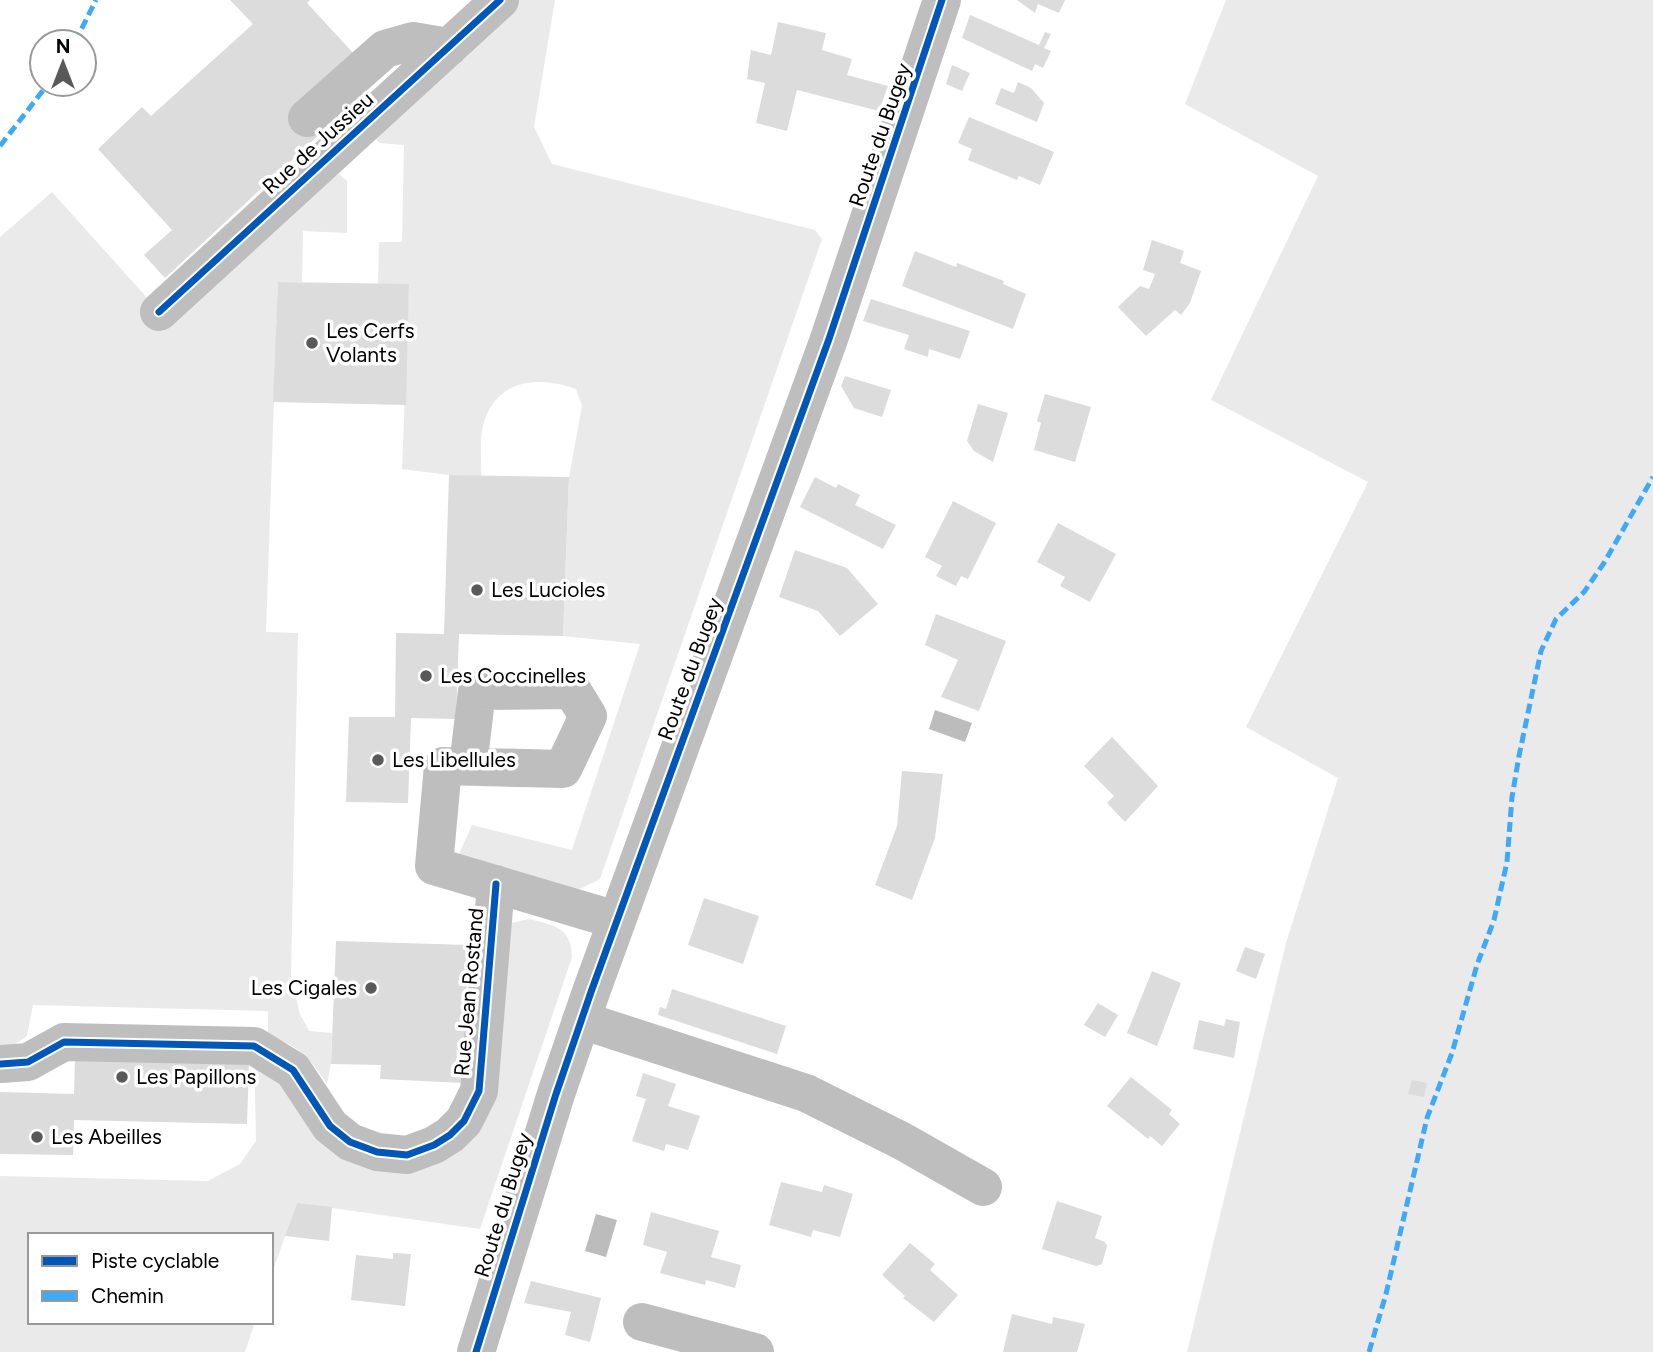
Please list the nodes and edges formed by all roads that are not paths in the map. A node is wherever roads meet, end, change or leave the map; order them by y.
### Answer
1 (500, 0) edge
2 (943, 0) edge
3 (449, 47) junction
4 (307, 118) dead end
5 (159, 312) dead end
6 (468, 766) dead end
7 (496, 884) junction
8 (616, 920) junction
9 (581, 1020) junction
10 (1, 1064) edge
11 (983, 1187) dead end
12 (642, 1322) dead end
13 (476, 1352) edge
14 (755, 1352) edge

1 - 3 street, Rue de Jussieu
2 - 8 street, Route du Bugey
3 - 4 street
3 - 5 street, Rue de Jussieu
6 - 7 street, Rue Jean Rostand
7 - 8 street, Rue Jean Rostand
7 - 10 street, Rue Jean Rostand
8 - 9 street, Route du Bugey
9 - 11 street
9 - 13 street, Route du Bugey
12 - 14 street

